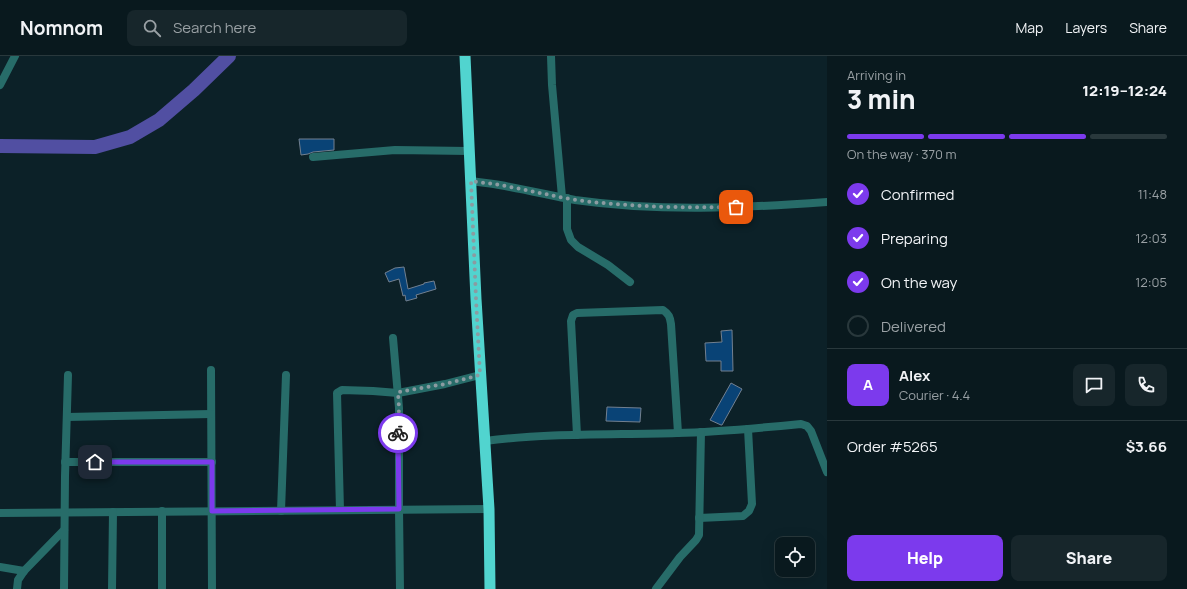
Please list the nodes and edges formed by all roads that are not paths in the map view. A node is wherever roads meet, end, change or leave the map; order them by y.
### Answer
1 (15, 56) edge
2 (465, 56) edge
3 (551, 56) edge
4 (0, 85) edge
5 (470, 151) junction
6 (313, 157) dead end
7 (471, 181) junction
8 (564, 198) junction
9 (827, 202) edge
10 (630, 282) dead end
11 (393, 338) dead end
12 (210, 370) dead end
13 (68, 375) dead end
14 (286, 375) dead end
15 (480, 375) junction
16 (398, 392) junction
17 (211, 414) junction
18 (67, 417) junction
19 (748, 429) junction
20 (701, 432) junction
21 (678, 433) junction
22 (577, 435) junction
23 (485, 441) junction
24 (65, 462) junction
25 (212, 462) junction
26 (827, 472) edge
27 (399, 509) junction
28 (489, 509) junction
29 (340, 510) junction
30 (162, 511) junction
31 (212, 511) junction
32 (281, 511) junction
33 (112, 512) junction
34 (0, 513) edge
35 (64, 513) junction
36 (699, 518) junction
37 (64, 530) junction
38 (0, 567) edge
39 (24, 571) junction
40 (17, 589) edge
41 (64, 589) edge
42 (112, 589) edge
43 (162, 589) edge
44 (212, 589) edge
45 (400, 589) edge
46 (490, 589) edge
47 (656, 589) edge

1 - 4 street
2 - 5 highway
3 - 8 street
5 - 6 street
5 - 7 highway
7 - 8 street
7 - 15 highway
8 - 9 street
8 - 10 street
11 - 16 street
12 - 17 street
13 - 18 street
14 - 32 street
15 - 16 street
15 - 23 highway
16 - 27 street
16 - 29 street
17 - 18 street
17 - 25 street
18 - 24 street
19 - 20 street
19 - 26 street
19 - 36 street
20 - 21 street
20 - 36 street
21 - 22 street
21 - 22 street
22 - 23 street
23 - 28 highway
24 - 25 street
24 - 35 street
25 - 31 street
27 - 28 street
27 - 29 street
27 - 45 street
28 - 46 highway
29 - 32 street
30 - 31 street
30 - 33 street
30 - 43 street
31 - 32 street
31 - 44 street
33 - 35 street
33 - 42 street
34 - 35 street
35 - 37 street
36 - 47 street
37 - 39 street
37 - 41 street
38 - 39 street
39 - 40 street

